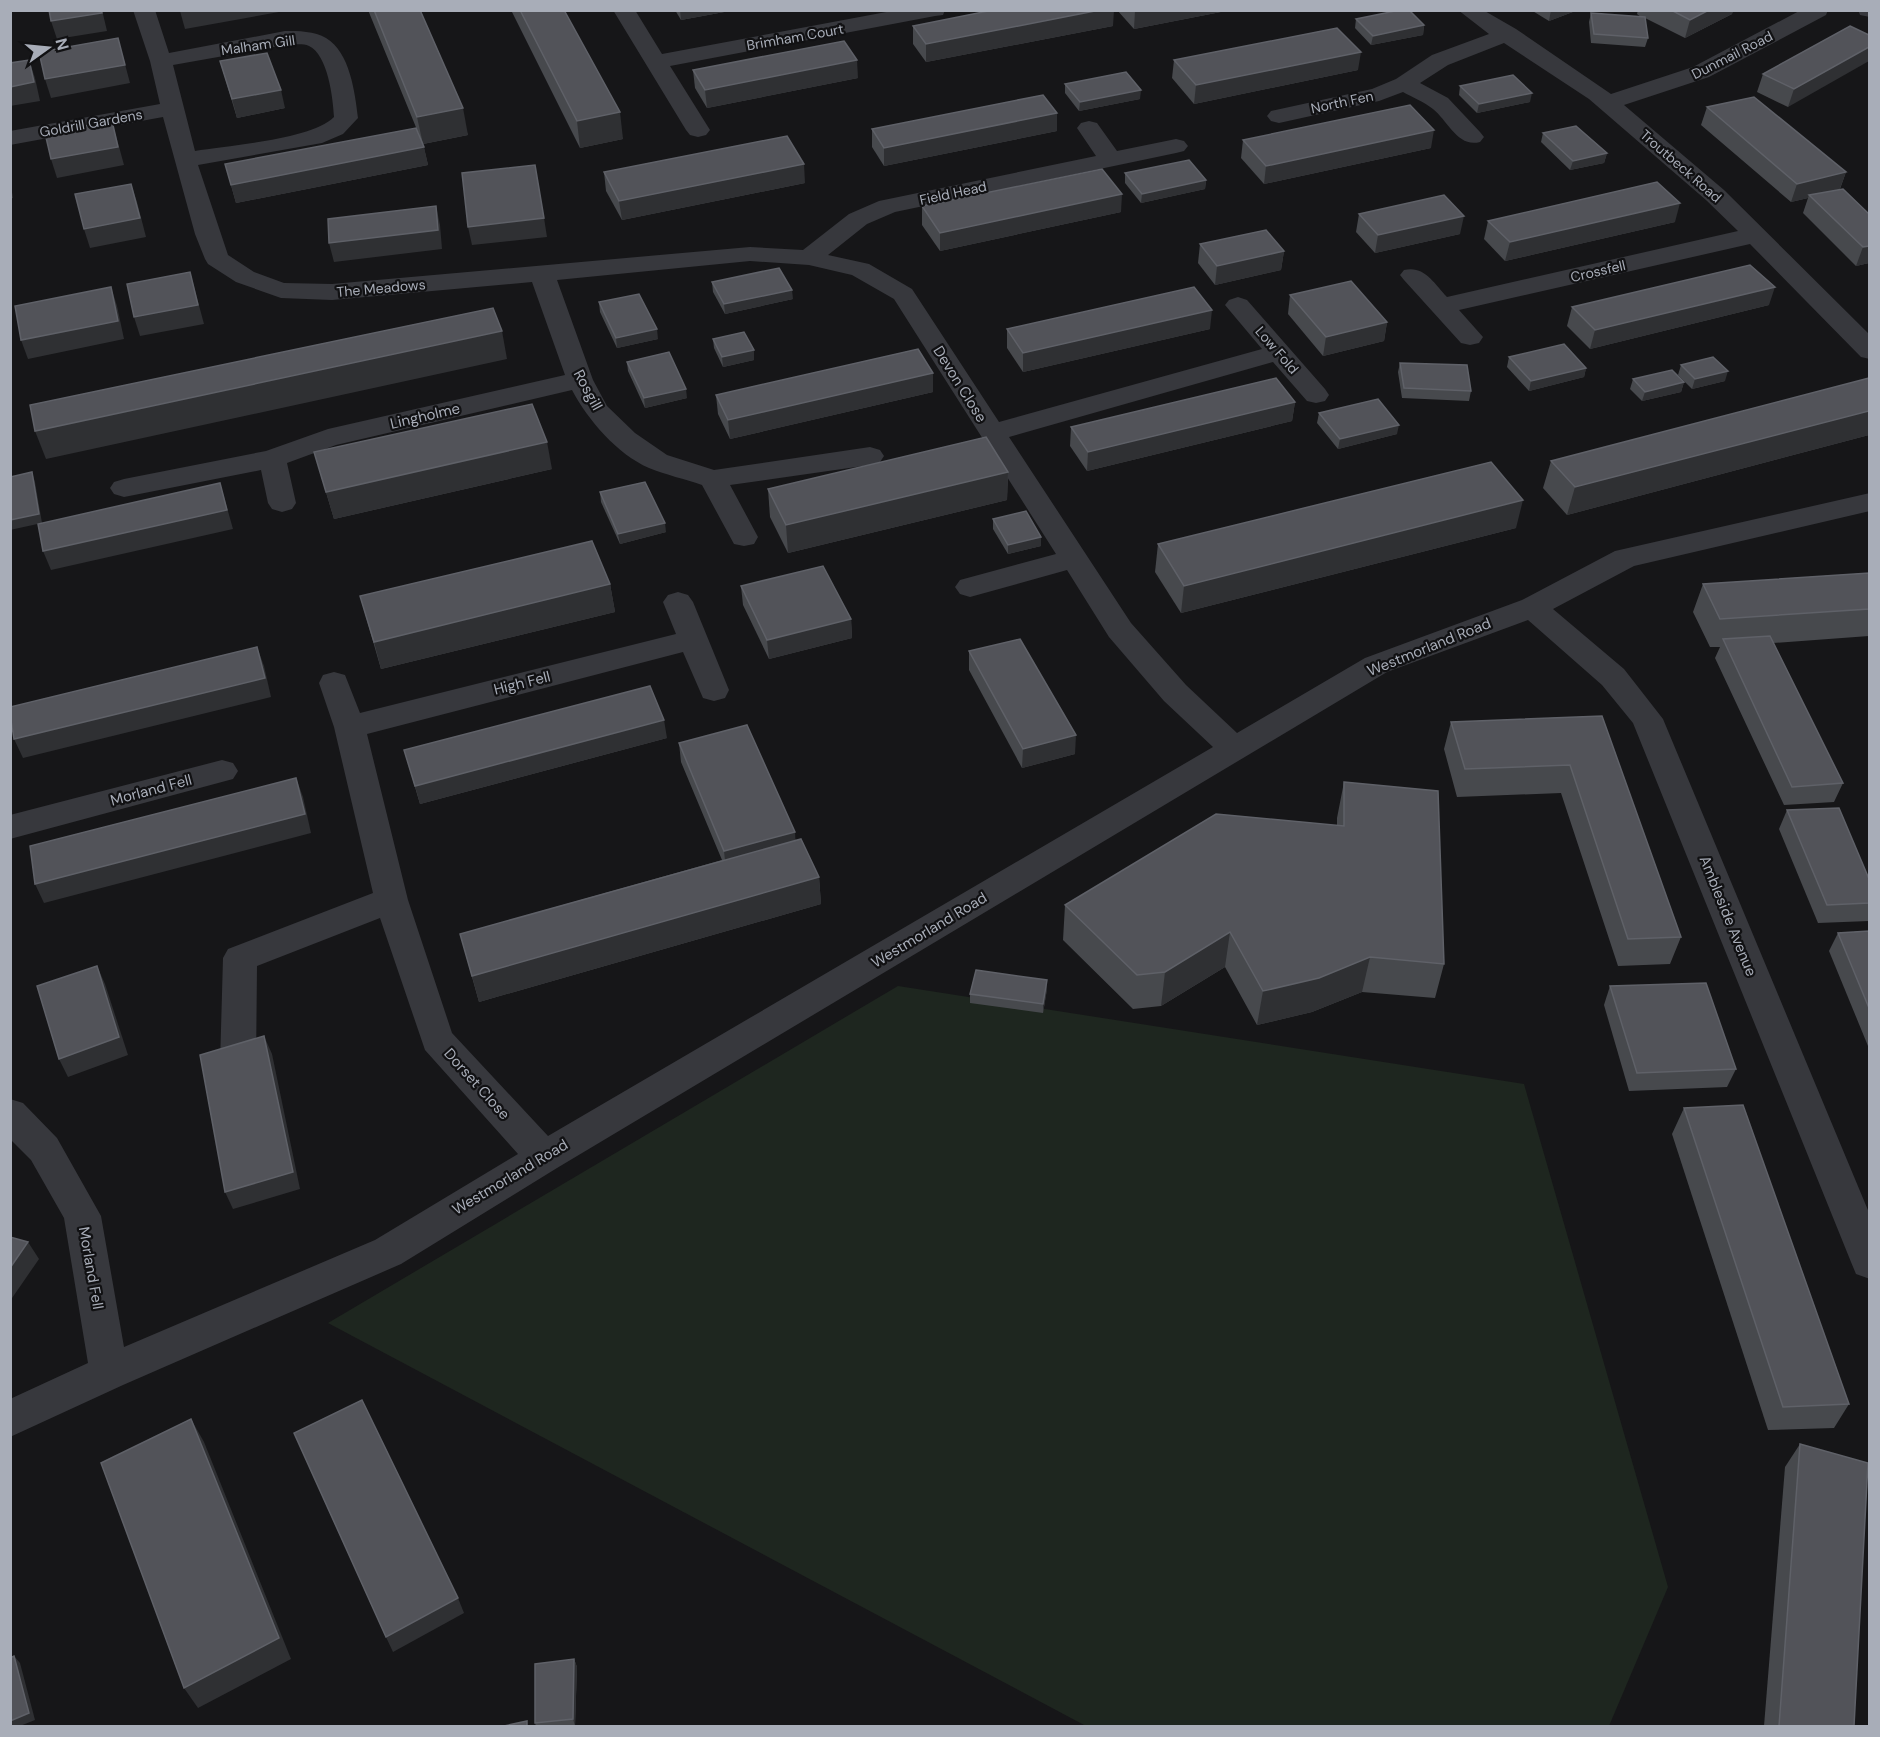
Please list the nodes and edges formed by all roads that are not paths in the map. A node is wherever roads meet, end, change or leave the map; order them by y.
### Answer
1 (144, 10) edge
2 (624, 10) edge
3 (935, 10) edge
4 (1468, 10) edge
5 (1818, 10) edge
6 (1508, 34) junction
7 (161, 61) junction
8 (656, 62) junction
9 (1404, 84) junction
10 (1608, 103) junction
11 (172, 109) junction
12 (1279, 116) dead end
13 (1089, 128) dead end
14 (699, 130) dead end
15 (1472, 137) dead end
16 (10, 138) edge
17 (1176, 146) dead end
18 (185, 160) junction
19 (1111, 160) junction
20 (1755, 235) junction
21 (809, 258) junction
22 (542, 274) junction
23 (1413, 274) dead end
24 (1238, 305) dead end
25 (1441, 306) junction
26 (1470, 337) dead end
27 (1869, 351) edge
28 (1279, 352) junction
29 (580, 380) junction
30 (1316, 395) dead end
31 (992, 433) junction
32 (870, 456) dead end
33 (272, 459) junction
34 (713, 479) junction
35 (124, 488) dead end
36 (1869, 502) edge
37 (282, 503) dead end
38 (744, 537) dead end
39 (1073, 559) junction
40 (970, 587) dead end
41 (678, 602) dead end
42 (1532, 607) junction
43 (695, 639) junction
44 (334, 683) dead end
45 (714, 690) dead end
46 (350, 727) junction
47 (1234, 749) junction
48 (222, 771) dead end
49 (10, 827) edge
50 (391, 900) junction
51 (238, 1065) edge
52 (10, 1114) edge
53 (544, 1157) junction
54 (1869, 1262) edge
55 (109, 1372) junction
56 (10, 1419) edge

1 - 7 street, The Meadows
2 - 8 street
3 - 8 street, Brimham Court
4 - 6 street, Troutbeck Road
5 - 10 street, Dunmail Road
6 - 9 street, North Fen
6 - 10 street, Troutbeck Road
7 - 11 street, The Meadows
7 - 18 street, Malham Gill
8 - 14 street
9 - 12 street, North Fen
9 - 15 street
10 - 20 street, Troutbeck Road
11 - 16 street, Goldrill Gardens
11 - 18 street, The Meadows
13 - 19 street
17 - 19 street, Field Head
18 - 22 street, The Meadows
19 - 21 street, Field Head
20 - 25 street, Crossfell
20 - 27 street, Troutbeck Road
21 - 22 street, The Meadows
21 - 31 street, Devon Close
22 - 29 street, Rosgill
23 - 25 street
24 - 28 street, Low Fold
25 - 26 street
28 - 30 street, Low Fold
28 - 31 street
29 - 33 street, Lingholme
29 - 34 street, Rosgill
31 - 39 street, Devon Close
32 - 34 street, Rosgill
33 - 35 street, Lingholme
33 - 37 street
34 - 38 street
36 - 42 street, Westmorland Road
39 - 40 street
39 - 47 street, Devon Close
41 - 43 street
42 - 47 street, Westmorland Road
42 - 54 street, Ambleside Avenue
43 - 45 street
43 - 46 street, High Fell
44 - 46 street, Dorset Close
46 - 50 street, Dorset Close
47 - 53 street, Westmorland Road
48 - 49 street, Morland Fell
50 - 51 street
50 - 53 street, Dorset Close
52 - 55 street, Morland Fell
53 - 55 street, Westmorland Road
55 - 56 street, Westmorland Road

